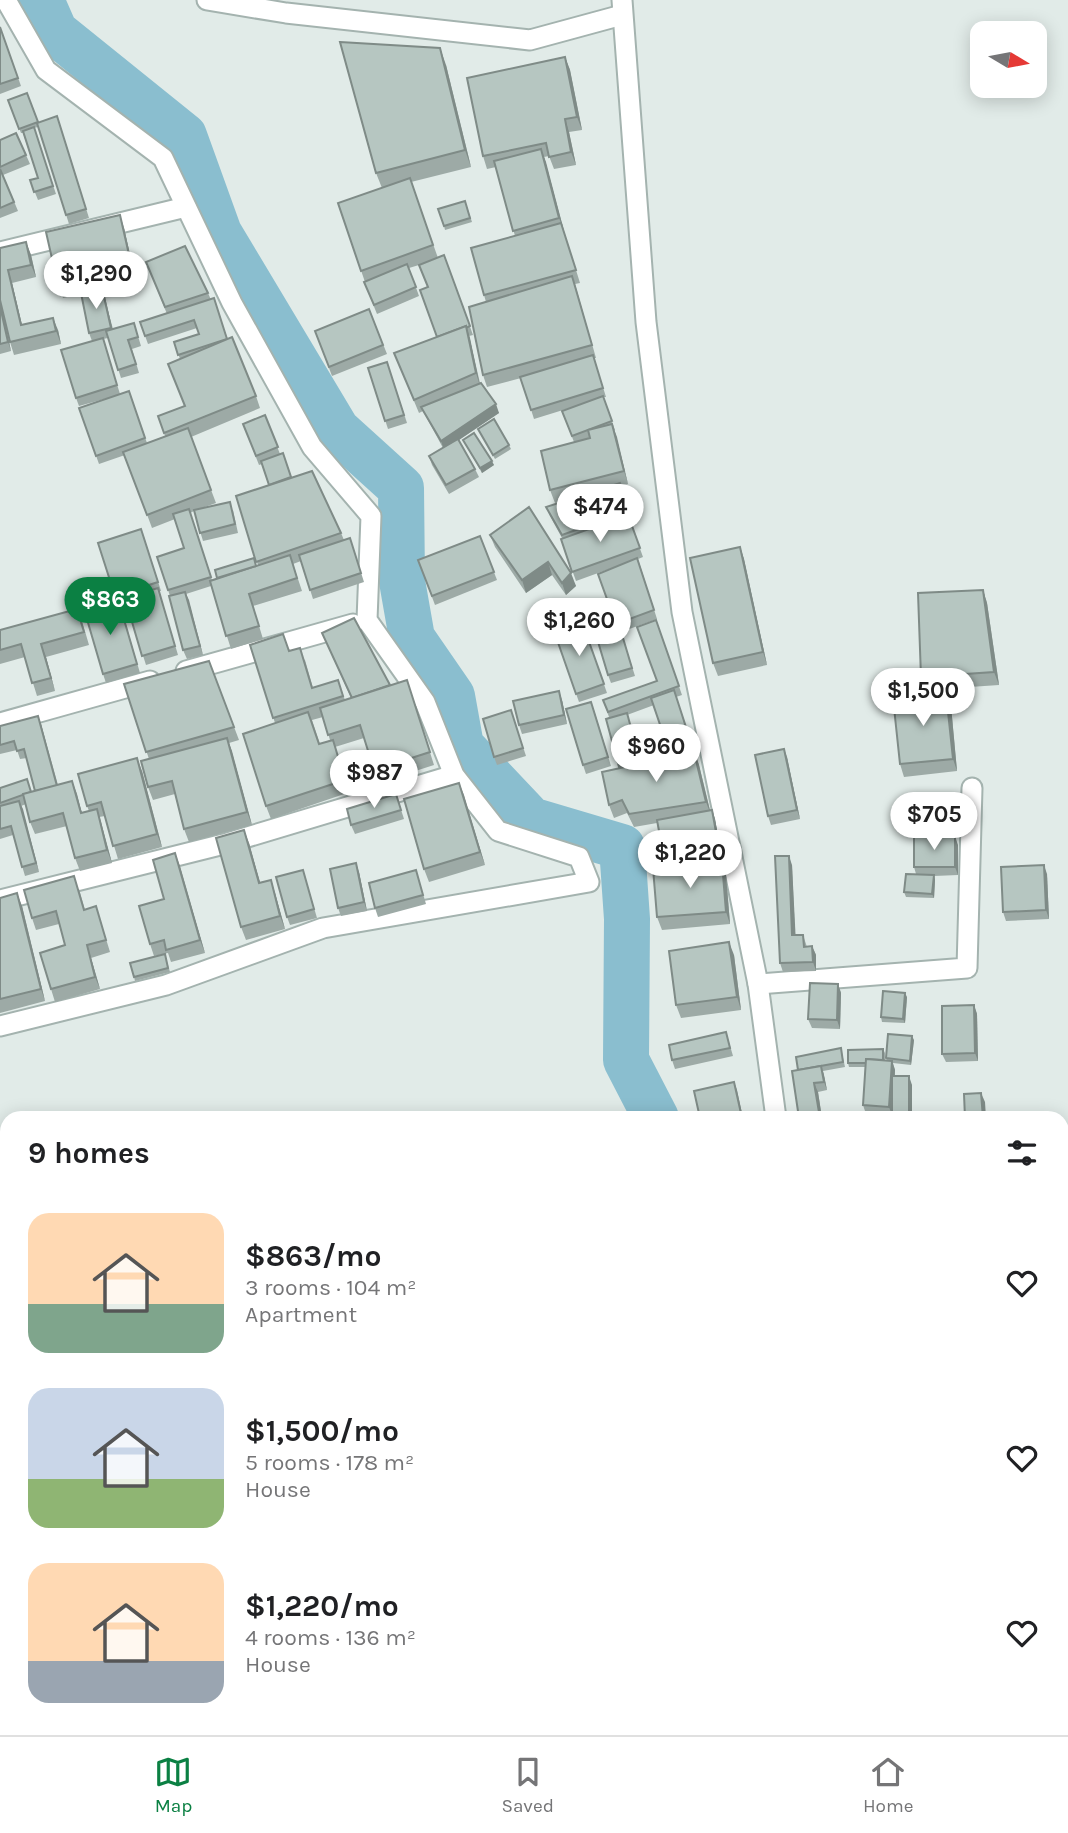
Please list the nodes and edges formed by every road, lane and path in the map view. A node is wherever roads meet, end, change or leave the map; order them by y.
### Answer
1 (3, 0) edge
2 (207, 0) edge
3 (622, 8) edge
4 (186, 207) junction
5 (0, 252) edge
6 (367, 620) junction
7 (0, 723) edge
8 (454, 775) junction
9 (972, 788) dead end
10 (0, 900) edge
11 (758, 984) junction
12 (0, 1026) edge
13 (775, 1111) edge

1 - 4 street
2 - 3 street
3 - 11 street
4 - 5 street
4 - 6 street
6 - 7 street
6 - 8 street
8 - 10 street
8 - 12 street
9 - 11 street
11 - 13 street

